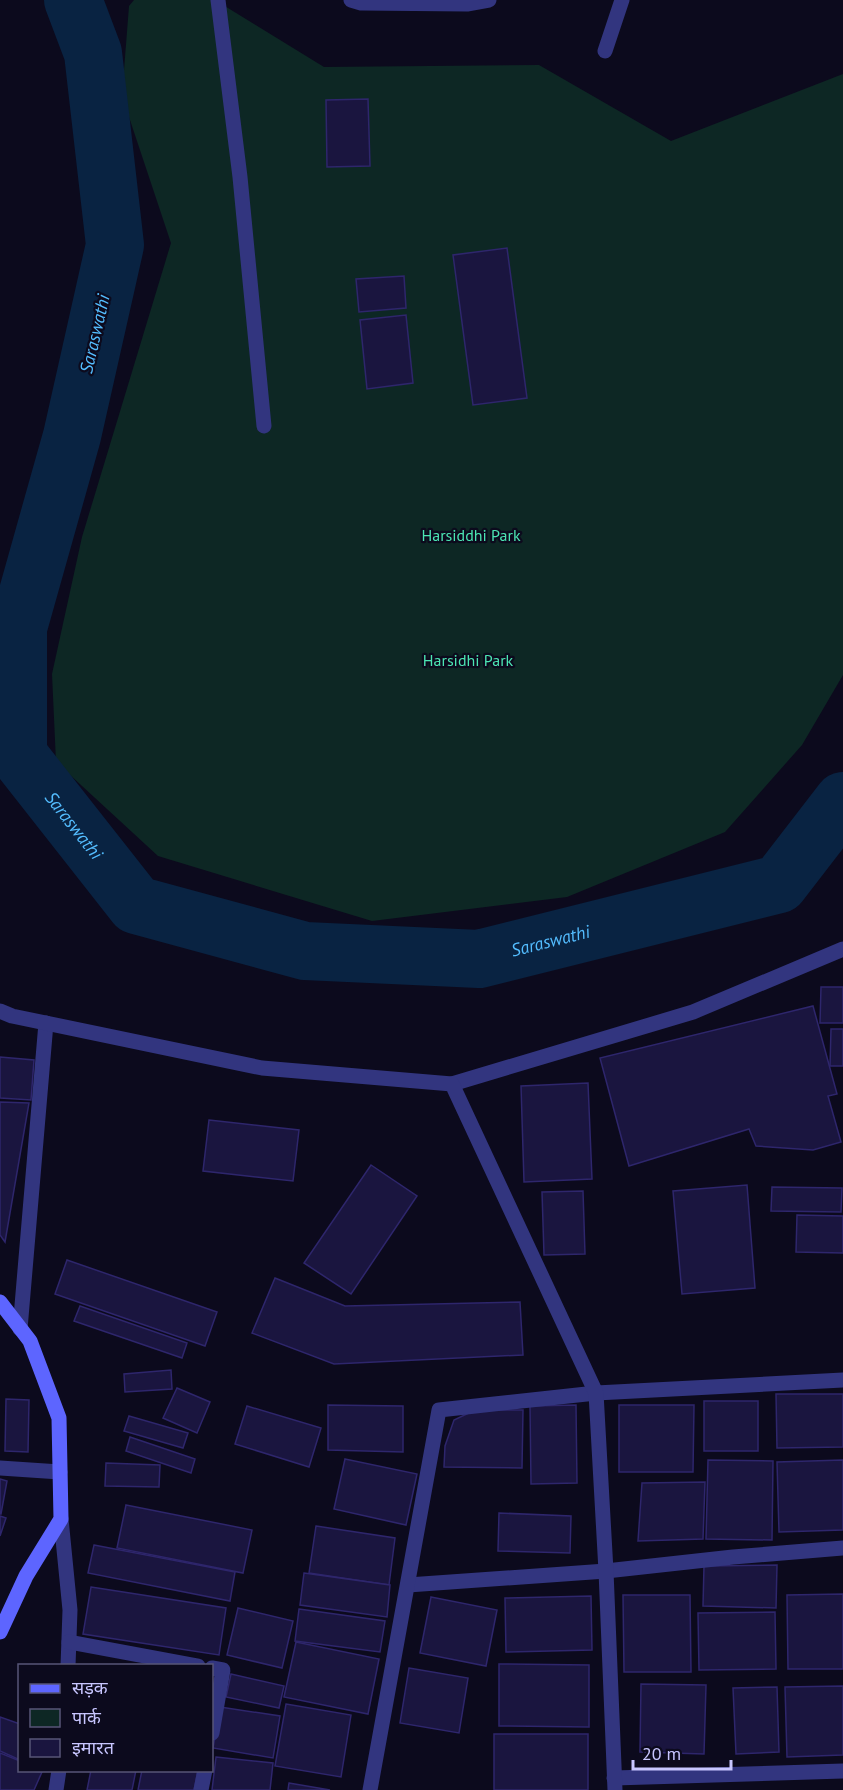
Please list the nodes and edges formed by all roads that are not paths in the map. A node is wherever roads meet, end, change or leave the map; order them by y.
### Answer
1 (218, 0) edge
2 (351, 0) edge
3 (489, 0) edge
4 (622, 0) edge
5 (605, 51) dead end
6 (264, 426) dead end
7 (843, 949) edge
8 (0, 1011) edge
9 (46, 1023) junction
10 (452, 1084) junction
11 (0, 1302) edge
12 (21, 1329) junction
13 (843, 1380) edge
14 (596, 1394) junction
15 (0, 1468) edge
16 (60, 1472) junction
17 (61, 1519) junction
18 (843, 1548) edge
19 (606, 1570) junction
20 (408, 1585) junction
21 (0, 1632) edge
22 (69, 1642) junction
23 (68, 1664) edge
24 (192, 1664) edge
25 (213, 1668) edge
26 (213, 1727) edge
27 (59, 1772) edge
28 (205, 1772) edge
29 (843, 1772) edge
30 (614, 1784) edge
31 (56, 1790) edge
32 (201, 1790) edge
33 (370, 1790) edge

1 - 6 street
2 - 3 street
4 - 5 street
7 - 10 street
8 - 9 street
9 - 10 street
9 - 12 street
10 - 14 street
11 - 12 main road
12 - 16 main road
13 - 14 street
14 - 19 street
14 - 20 street
15 - 16 street
16 - 17 main road
17 - 21 main road
17 - 22 street
18 - 19 street
19 - 20 street
19 - 30 street
20 - 33 street
22 - 23 street
22 - 24 street
25 - 26 street
27 - 31 street
28 - 32 street
29 - 30 street

